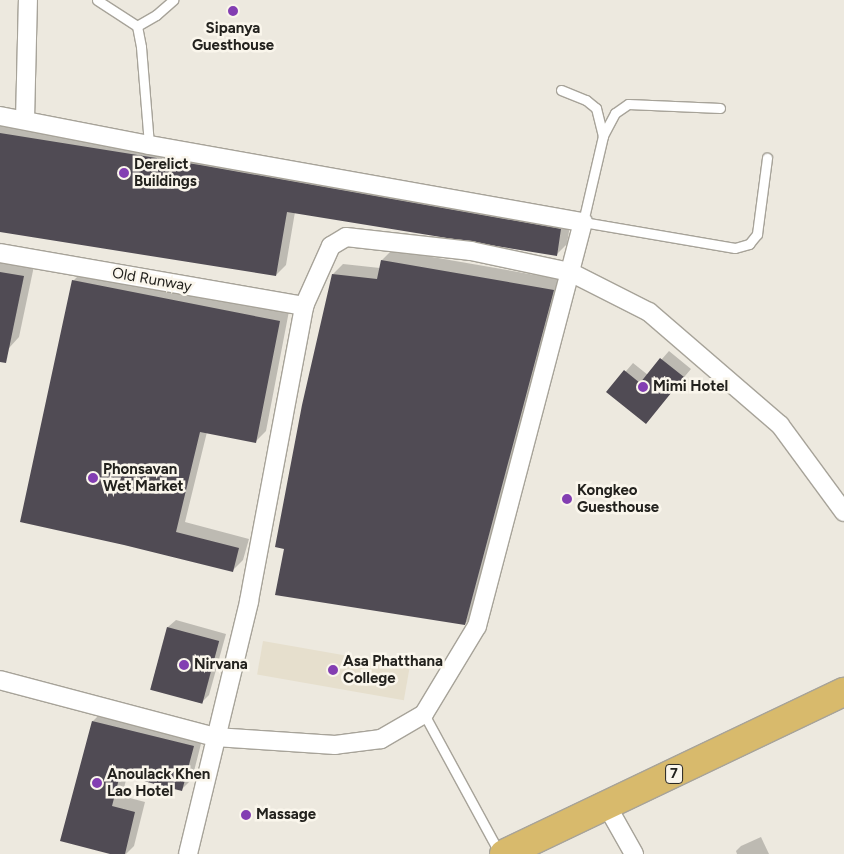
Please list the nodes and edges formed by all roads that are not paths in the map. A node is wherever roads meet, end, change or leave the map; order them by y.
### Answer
1 (28, 0) edge
2 (97, 0) edge
3 (173, 0) edge
4 (137, 26) junction
5 (561, 90) dead end
6 (720, 108) dead end
7 (0, 116) edge
8 (25, 120) junction
9 (603, 136) junction
10 (149, 145) junction
11 (767, 158) dead end
12 (583, 222) junction
13 (0, 253) edge
14 (570, 272) junction
15 (304, 306) junction
16 (844, 512) edge
17 (0, 680) edge
18 (844, 692) edge
19 (424, 714) junction
20 (215, 737) junction
21 (607, 806) junction
22 (509, 853) edge
23 (188, 854) edge
24 (634, 854) edge

1 - 8 street
2 - 4 lane
3 - 4 lane
4 - 10 lane
5 - 9 lane
6 - 9 lane
7 - 8 street
8 - 10 street
9 - 12 lane
10 - 12 street
11 - 12 lane
12 - 14 street
13 - 15 street, Old Runway
14 - 15 street
14 - 16 street
14 - 19 street
15 - 20 street
17 - 20 street
18 - 21 highway, 7
19 - 20 street
19 - 22 lane
20 - 23 street
21 - 22 highway, 7
21 - 24 street

